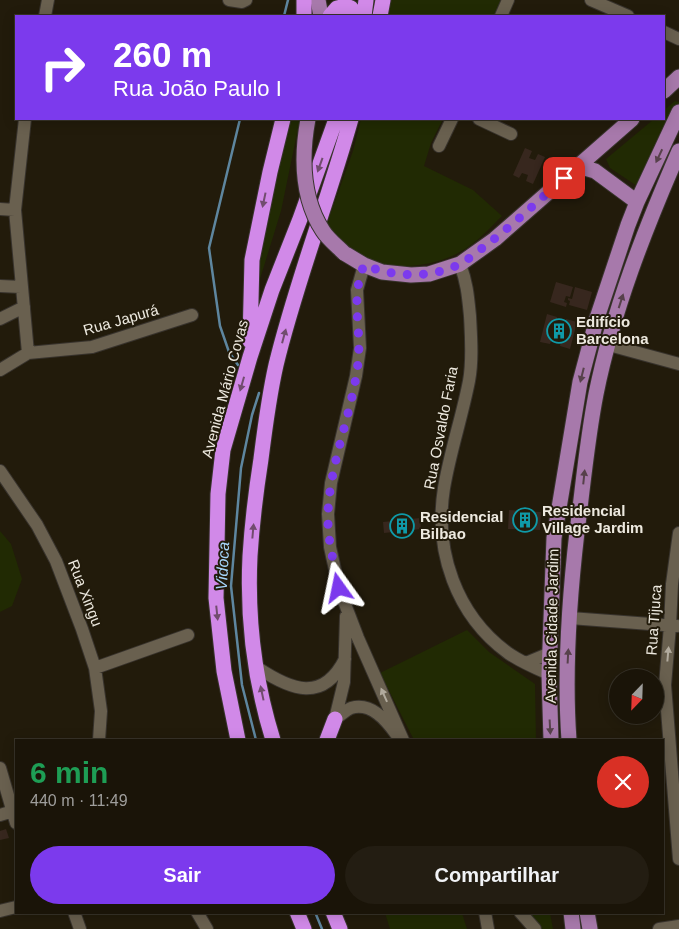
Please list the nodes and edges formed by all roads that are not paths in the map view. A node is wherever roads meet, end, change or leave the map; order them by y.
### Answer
1 (48, 0) edge
2 (229, 0) edge
3 (246, 0) edge
4 (304, 0) edge
5 (318, 0) edge
6 (366, 0) edge
7 (508, 0) edge
8 (591, 0) edge
9 (45, 15) edge
10 (304, 15) edge
11 (321, 15) edge
12 (331, 15) edge
13 (355, 15) edge
14 (364, 15) edge
15 (501, 15) edge
16 (626, 15) edge
17 (665, 32) edge
18 (679, 39) edge
19 (679, 77) edge
20 (665, 90) edge
21 (679, 112) edge
22 (25, 120) edge
23 (283, 120) edge
24 (308, 120) edge
25 (336, 120) edge
26 (351, 120) edge
27 (452, 120) edge
28 (481, 120) edge
29 (631, 120) edge
30 (511, 134) dead end
31 (439, 146) dead end
32 (679, 151) edge
33 (578, 166) junction
34 (637, 202) junction
35 (0, 209) edge
36 (15, 210) junction
37 (460, 264) junction
38 (364, 265) junction
39 (0, 286) edge
40 (21, 287) junction
41 (24, 307) junction
42 (192, 315) dead end
43 (597, 318) junction
44 (0, 319) edge
45 (614, 322) junction
46 (609, 345) junction
47 (28, 353) junction
48 (250, 357) junction
49 (679, 364) edge
50 (0, 370) edge
51 (0, 471) edge
52 (679, 533) edge
53 (345, 604) junction
54 (570, 618) junction
55 (675, 626) edge
56 (188, 635) dead end
57 (550, 653) junction
58 (346, 656) junction
59 (526, 663) junction
60 (95, 668) junction
61 (258, 668) junction
62 (549, 674) junction
63 (335, 720) junction
64 (100, 739) edge
65 (238, 739) edge
66 (273, 739) edge
67 (327, 739) edge
68 (399, 739) edge
69 (404, 739) edge
70 (551, 739) edge
71 (569, 739) edge
72 (0, 768) edge
73 (0, 815) edge
74 (15, 817) edge
75 (679, 859) edge
76 (15, 907) edge
77 (0, 911) edge
78 (75, 914) edge
79 (198, 914) edge
80 (298, 914) edge
81 (334, 914) edge
82 (485, 914) edge
83 (522, 914) edge
84 (570, 914) edge
85 (588, 914) edge
86 (679, 926) edge
87 (80, 929) edge
88 (207, 929) edge
89 (304, 929) edge
90 (340, 929) edge
91 (488, 929) edge
92 (535, 929) edge
93 (573, 929) edge
94 (590, 929) edge
95 (659, 929) edge

1 - 9 street
2 - 3 street
4 - 10 highway
5 - 11 main road
6 - 14 highway
7 - 15 street
8 - 16 street
12 - 13 highway
17 - 18 street
19 - 20 main road
21 -> 34 main road, Avenida Cidade Jardim
22 - 36 street
23 -> 48 highway
24 - 38 main road, bridge
25 -> 48 highway, Avenida Mário Covas
61 -> 26 highway
27 - 31 street
28 - 30 street
29 - 33 main road
45 -> 32 main road, Avenida Cidade Jardim
33 - 34 main road
33 - 37 main road
34 - 43 main road, Avenida Cidade Jardim
35 - 36 street
36 - 40 street
37 - 38 main road
37 - 59 street, Rua Osvaldo Faria
38 - 53 street
39 - 40 street
40 - 41 street
41 - 44 street
41 - 47 street
42 - 47 street, Rua Japurá
43 - 45 main road
43 -> 57 main road, Avenida Cidade Jardim
45 - 46 main road, Avenida Cidade Jardim
46 - 49 street
54 -> 46 main road, Avenida Cidade Jardim
47 - 50 street
48 -> 65 highway, Avenida Mário Covas
51 - 60 street, Rua Xingu
52 - 55 street, Rua Tijuca
53 - 58 street
69 -> 53 street
54 - 55 street
71 -> 54 main road, Avenida Cidade Jardim
75 -> 55 street, Rua Tijuca
56 - 60 street
57 - 59 street
57 - 62 main road, Avenida Cidade Jardim
58 - 61 street
58 - 63 street
59 - 62 street, Rua Osvaldo Faria
60 - 64 street, Rua Xingu
66 -> 61 highway
62 -> 70 main road, Avenida Cidade Jardim
63 - 67 highway
63 - 68 street
72 - 74 street
73 - 74 street
76 - 77 street
78 - 87 street
79 - 88 street
80 - 89 highway
81 - 90 highway
82 - 91 street
83 - 92 street
84 - 93 main road
85 - 94 main road
86 - 95 street

